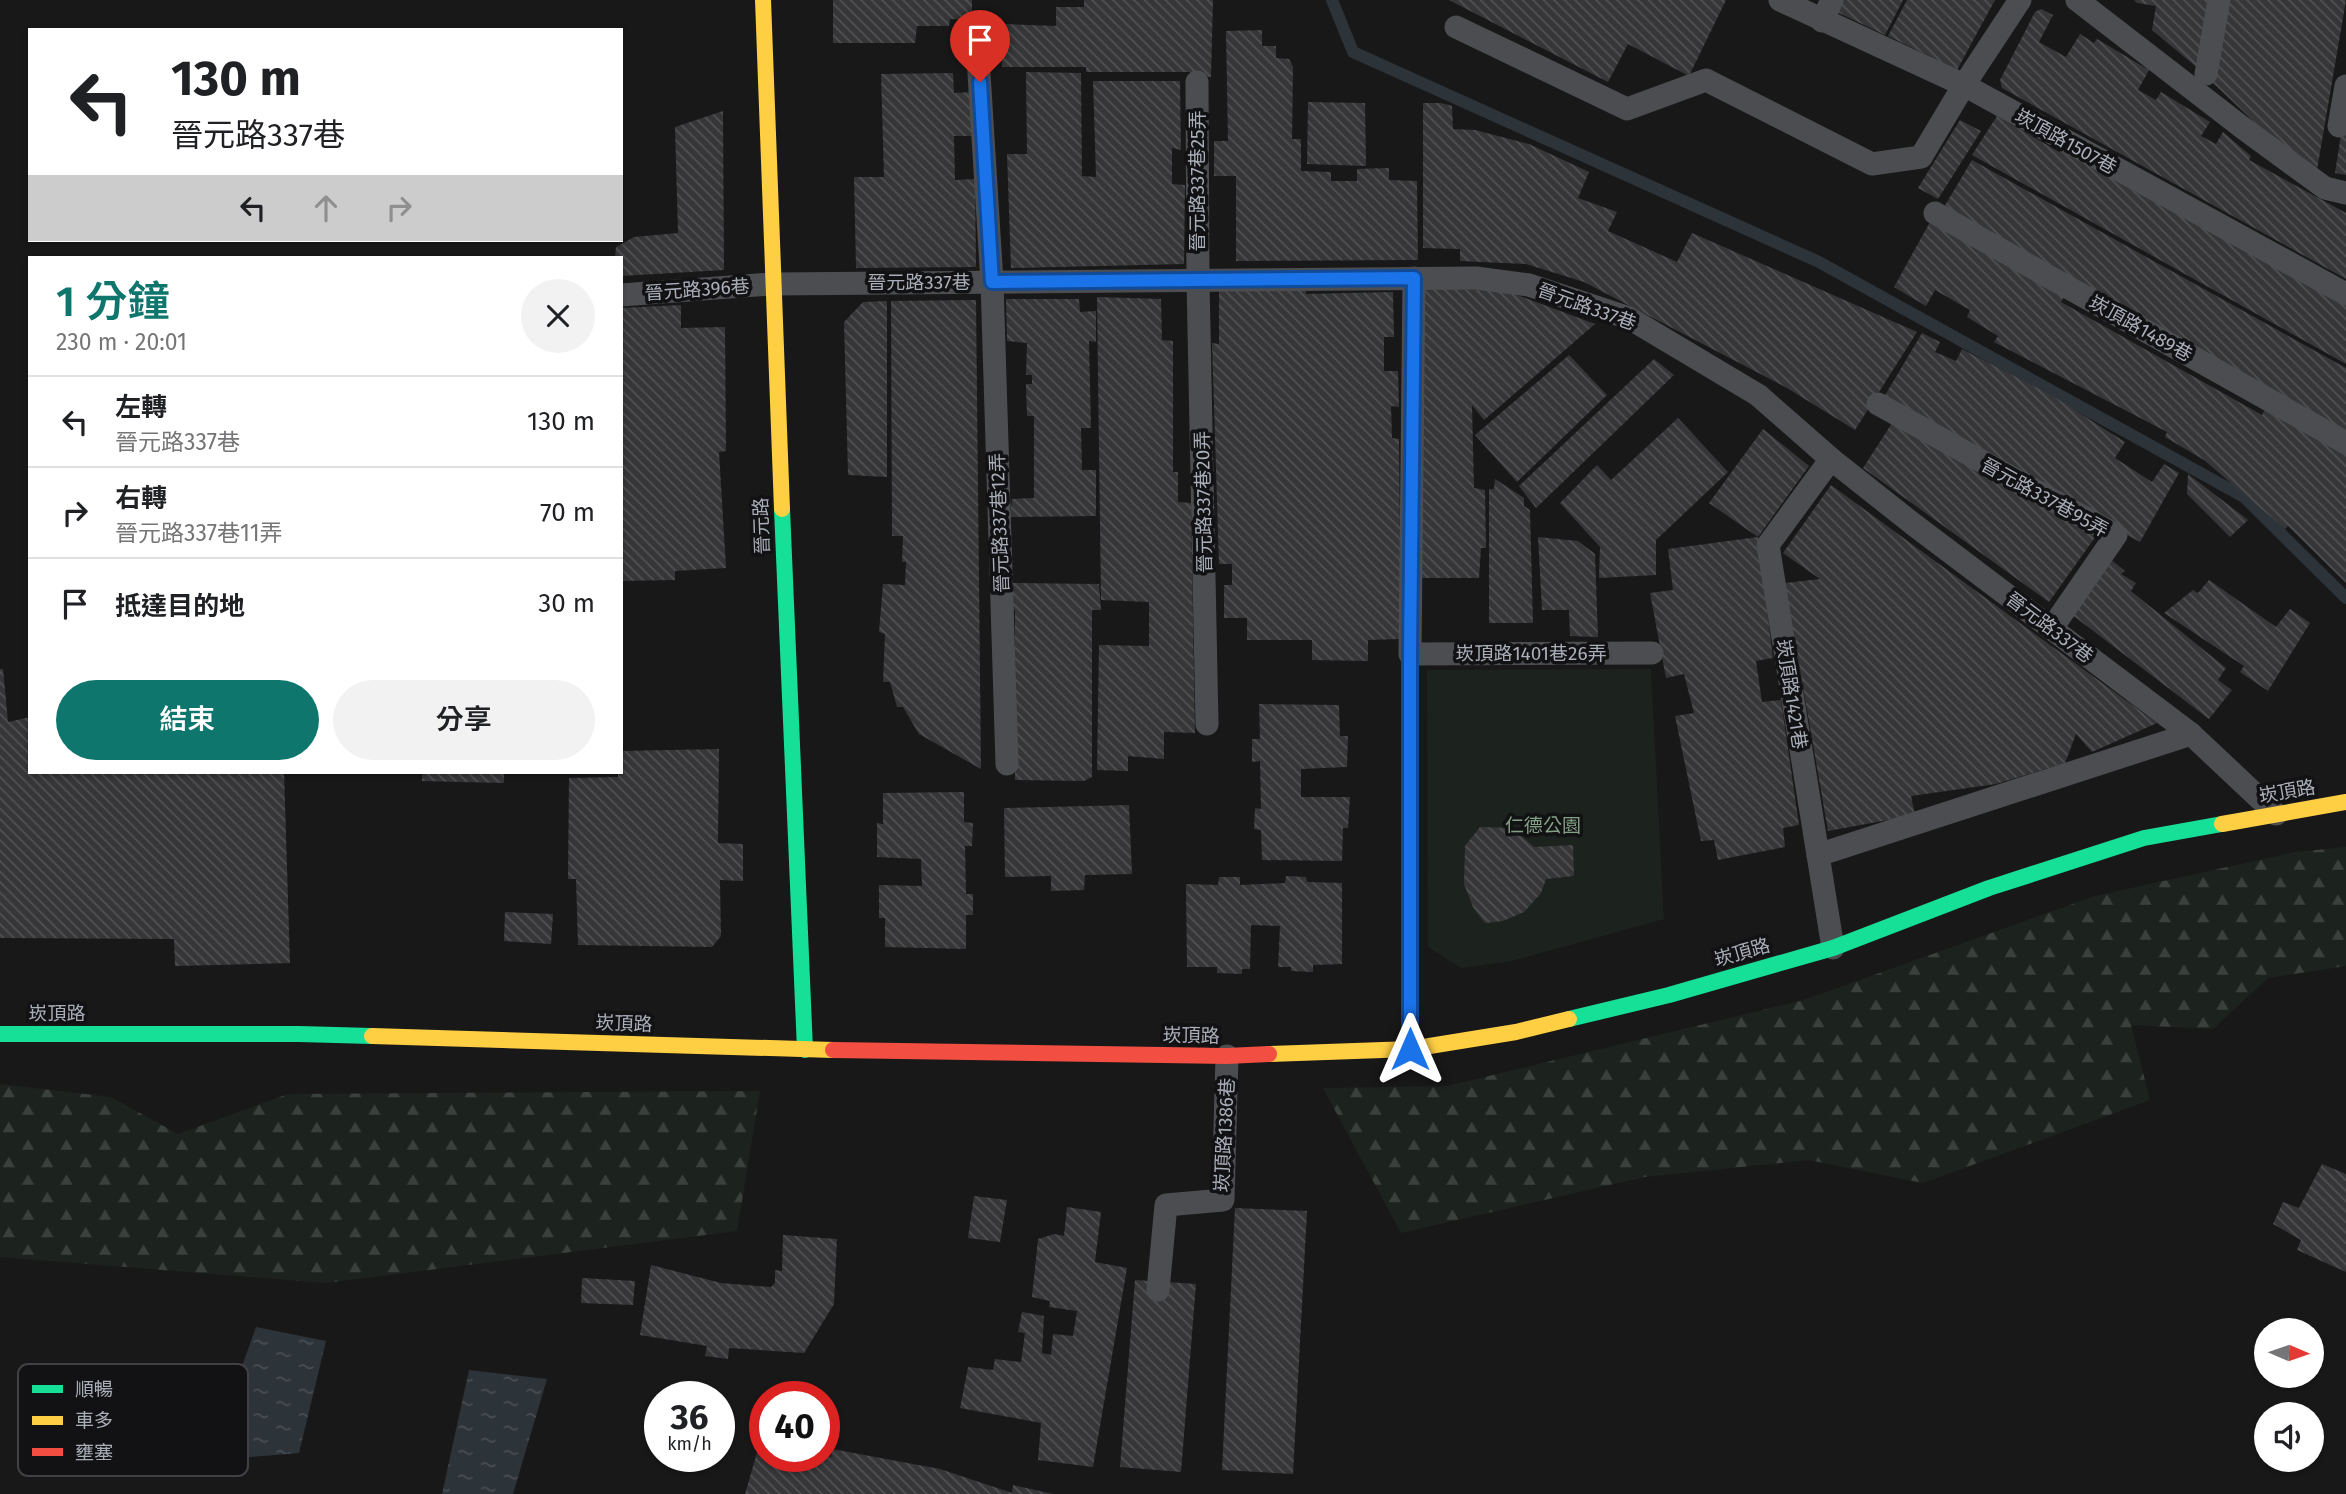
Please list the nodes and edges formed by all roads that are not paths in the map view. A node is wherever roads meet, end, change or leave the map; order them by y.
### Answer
1 (763, 0) edge
2 (1780, 0) edge
3 (2020, 0) edge
4 (2077, 0) edge
5 (2218, 0) edge
6 (1827, 10) edge
7 (1456, 27) dead end
8 (978, 57) dead end
9 (2206, 74) dead end
10 (1197, 82) dead end
11 (1964, 85) junction
12 (2346, 86) edge
13 (2339, 126) dead end
14 (2346, 193) edge
15 (1936, 213) dead end
16 (1414, 278) junction
17 (1198, 280) junction
18 (992, 282) junction
19 (772, 284) junction
20 (623, 295) edge
21 (2346, 295) edge
22 (1878, 404) dead end
23 (2346, 443) edge
24 (1831, 459) junction
25 (2052, 628) junction
26 (1652, 653) dead end
27 (1410, 654) junction
28 (1207, 724) dead end
29 (2191, 734) junction
30 (1007, 764) dead end
31 (2346, 802) edge
32 (2276, 814) junction
33 (1818, 855) junction
34 (1833, 948) junction
35 (0, 1034) edge
36 (1410, 1049) junction
37 (805, 1050) junction
38 (1227, 1056) junction
39 (1158, 1290) dead end

1 - 19 street, 晉元路
2 - 6 lane, 崁頂路1507巷
3 - 11 lane
4 - 14 lane
5 - 9 lane
6 - 11 lane, 崁頂路1507巷
7 - 11 lane
8 - 18 lane, 晉元路337巷12弄
10 - 17 lane, 晉元路337巷25弄
11 - 21 lane, 崁頂路1507巷
12 - 13 lane
15 - 23 lane, 崁頂路1489巷
16 - 17 lane, 晉元路337巷
16 - 24 lane, 晉元路337巷
16 - 27 lane
17 - 18 lane, 晉元路337巷
17 - 28 lane, 晉元路337巷20弄
18 - 19 lane, 晉元路337巷
18 - 30 lane, 晉元路337巷12弄
19 - 20 lane, 晉元路396巷
19 - 37 street, 晉元路
22 - 25 lane, 晉元路337巷95弄
24 - 25 lane, 晉元路337巷
24 - 33 lane, 崁頂路1421巷
25 - 29 lane, 晉元路337巷
26 - 27 lane, 崁頂路1401巷26弄
27 - 36 street
29 - 32 lane, 晉元路337巷
29 - 33 lane
31 - 32 street, 崁頂路
32 - 34 street, 崁頂路
33 - 34 lane, 崁頂路1421巷
34 - 36 street, 崁頂路
35 - 37 street, 崁頂路
36 - 38 street, 崁頂路
37 - 38 street, 崁頂路
38 - 39 lane, 崁頂路1386巷

